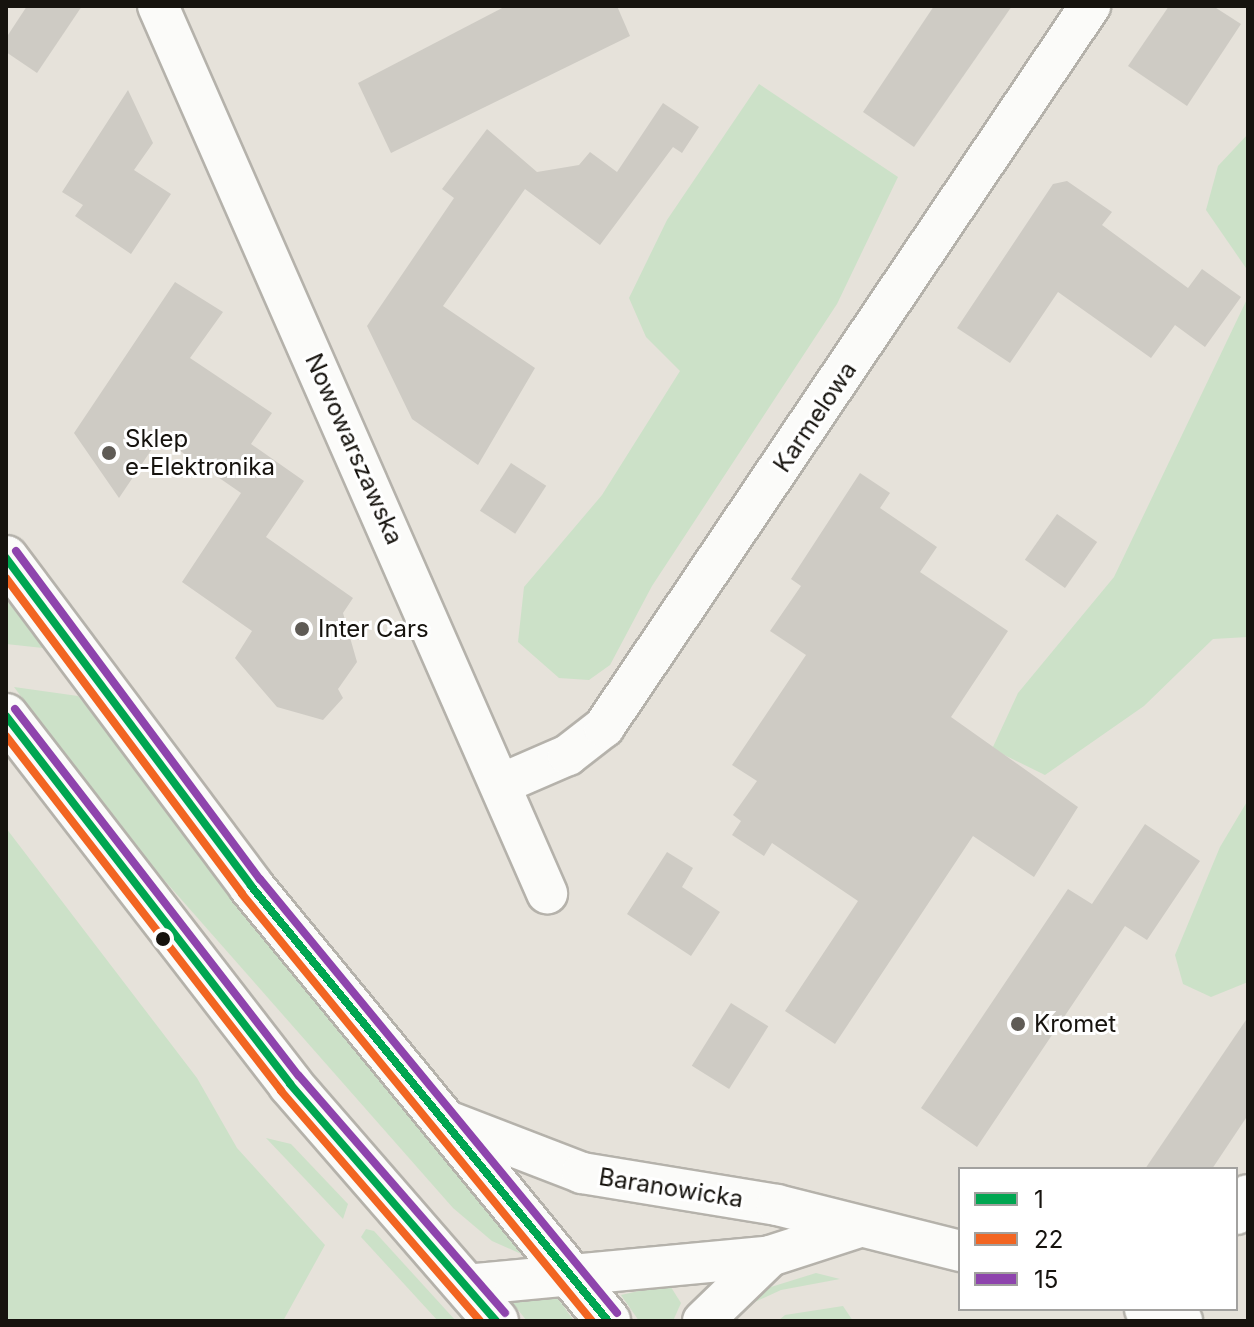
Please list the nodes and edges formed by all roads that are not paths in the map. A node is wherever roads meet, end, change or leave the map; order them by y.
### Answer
1 (158, 6) edge
2 (1090, 6) edge
3 (6, 558) edge
4 (6, 716) edge
5 (501, 784) junction
6 (547, 893) dead end
7 (445, 1120) junction
8 (856, 1228) junction
9 (958, 1251) edge
10 (770, 1256) junction
11 (576, 1274) junction
12 (466, 1285) junction
13 (1152, 1311) edge
14 (496, 1321) edge
15 (608, 1321) edge
16 (703, 1321) edge
17 (1184, 1321) edge

1 - 5 street, Nowowarszawska
2 - 5 street, Karmelowa
3 - 7 main road
4 - 12 main road
5 - 6 street, Nowowarszawska
7 - 8 street, Baranowicka
7 - 11 main road
8 - 9 street, Baranowicka
8 - 10 street
10 - 11 street
10 - 16 street
11 - 12 street
11 - 15 main road
12 - 14 main road
13 - 17 street

